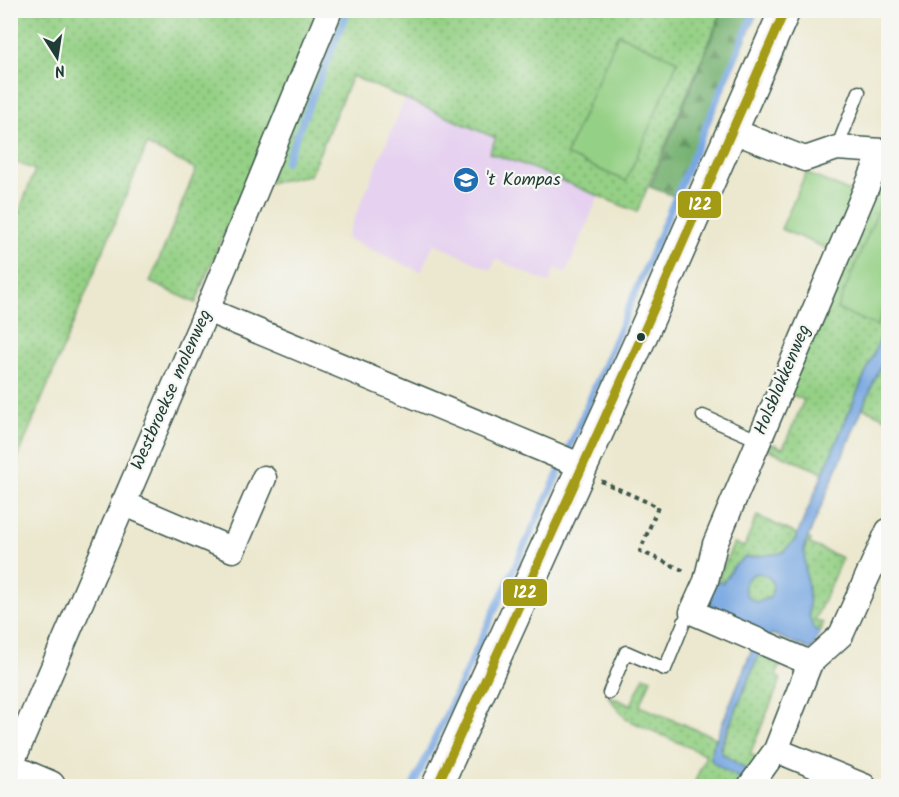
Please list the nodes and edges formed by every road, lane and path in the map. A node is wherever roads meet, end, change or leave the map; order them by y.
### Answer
1 (330, 10) edge
2 (785, 10) edge
3 (859, 92) dead end
4 (734, 131) junction
5 (837, 148) junction
6 (885, 152) edge
7 (207, 310) junction
8 (703, 416) dead end
9 (758, 440) junction
10 (579, 473) junction
11 (264, 478) dead end
12 (123, 503) junction
13 (888, 531) edge
14 (706, 581) junction
15 (692, 612) junction
16 (810, 663) junction
17 (609, 693) dead end
18 (776, 750) junction
19 (10, 768) edge
20 (754, 781) edge
21 (50, 786) edge
22 (437, 786) edge
23 (864, 786) edge

1 - 7 street, Westbroekse molenweg
2 - 4 street
3 - 5 lane
4 - 5 street
4 - 10 street
5 - 6 street
6 - 9 street, Holsblokkenweg
7 - 10 street
7 - 12 street, Westbroekse molenweg
8 - 9 lane
9 - 14 street, Holsblokkenweg
10 - 14 path
10 - 22 street
11 - 12 street
12 - 19 street, Westbroekse molenweg
13 - 16 street
14 - 15 street, Holsblokkenweg
15 - 16 street
15 - 17 lane, Holsblokkenweg
16 - 18 street
18 - 20 street
18 - 23 street
19 - 21 street

